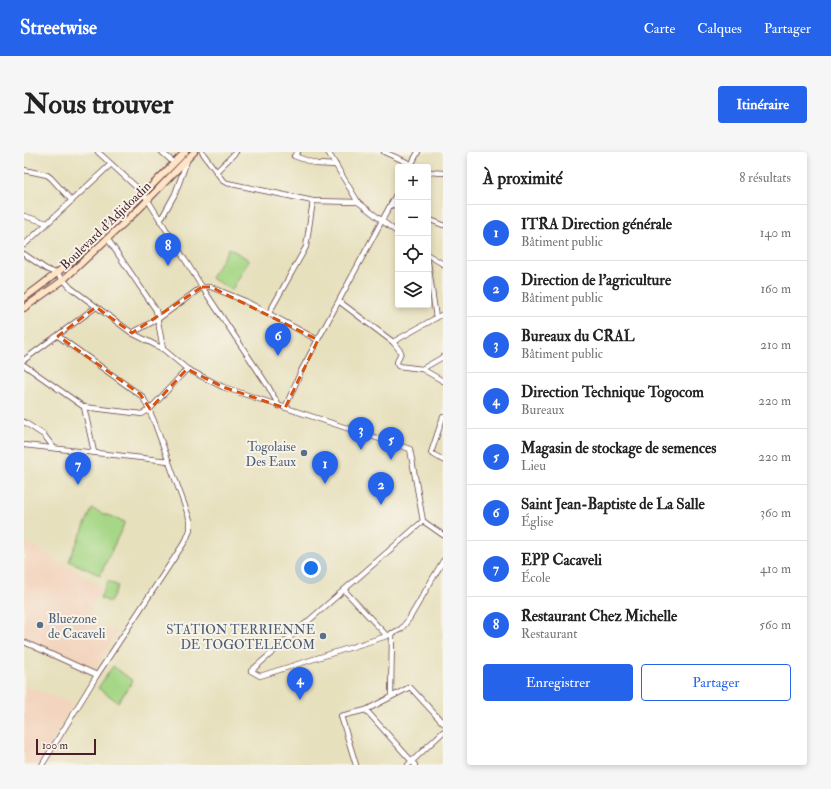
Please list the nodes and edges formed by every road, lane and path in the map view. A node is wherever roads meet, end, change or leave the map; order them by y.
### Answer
1 (98, 152) edge
2 (162, 152) edge
3 (185, 152) edge
4 (194, 152) edge
5 (202, 152) edge
6 (236, 152) edge
7 (298, 152) edge
8 (328, 152) edge
9 (384, 152) edge
10 (418, 152) edge
11 (187, 160) junction
12 (174, 163) junction
13 (111, 164) junction
14 (409, 164) edge
15 (412, 164) edge
16 (336, 165) junction
17 (24, 170) edge
18 (216, 172) junction
19 (431, 172) edge
20 (443, 173) edge
21 (144, 194) junction
22 (395, 197) edge
23 (72, 201) junction
24 (147, 201) junction
25 (313, 201) junction
26 (358, 202) junction
27 (391, 204) junction
28 (395, 206) edge
29 (24, 216) edge
30 (431, 220) edge
31 (160, 221) junction
32 (382, 222) junction
33 (47, 223) junction
34 (443, 225) edge
35 (395, 231) edge
36 (108, 238) junction
37 (24, 245) edge
38 (24, 254) edge
39 (431, 257) edge
40 (443, 264) edge
41 (429, 272) edge
42 (58, 274) junction
43 (62, 280) junction
44 (202, 287) junction
45 (24, 298) edge
46 (340, 302) junction
47 (96, 307) junction
48 (24, 308) edge
49 (269, 313) junction
50 (443, 314) edge
51 (436, 318) junction
52 (158, 319) junction
53 (132, 333) junction
54 (58, 336) junction
55 (318, 340) junction
56 (393, 342) junction
57 (162, 349) junction
58 (443, 357) edge
59 (24, 360) edge
60 (24, 365) edge
61 (187, 369) junction
62 (422, 369) junction
63 (443, 381) edge
64 (279, 406) junction
65 (84, 407) junction
66 (286, 408) junction
67 (150, 409) junction
68 (443, 417) edge
69 (24, 422) edge
70 (24, 445) edge
71 (54, 448) junction
72 (94, 452) junction
73 (443, 460) edge
74 (169, 461) junction
75 (423, 521) junction
76 (443, 535) edge
77 (443, 561) edge
78 (345, 591) junction
79 (392, 633) junction
80 (387, 636) junction
81 (24, 642) edge
82 (97, 675) junction
83 (391, 696) junction
84 (366, 710) junction
85 (443, 723) edge
86 (443, 732) edge
87 (411, 760) junction
88 (42, 765) edge
89 (356, 765) edge
90 (408, 765) edge
91 (415, 765) edge

1 - 13 street
2 - 12 street
3 - 12 main road, Boulevard d'Adjidoadin
4 - 11 main road, Boulevard d'Adjidoadin
5 - 18 street
6 - 18 street
7 - 16 street
8 - 16 street
9 - 14 street
10 - 15 street
11 - 24 main road, Boulevard d'Adjidoadin
11 - 31 street
12 - 21 main road, Boulevard d'Adjidoadin
13 - 21 street
13 - 23 street
16 - 26 street
17 - 23 street
18 - 25 street
19 - 20 street
21 - 24 street
21 - 42 main road, Boulevard d'Adjidoadin
22 - 27 street
23 - 33 street
24 - 31 street
24 - 36 main road, Boulevard d'Adjidoadin
25 - 26 street
25 - 49 street
26 - 32 street
27 - 28 street
27 - 32 street
29 - 33 street
30 - 34 street
31 - 44 street
32 - 35 street
32 - 46 street
33 - 37 street
36 - 43 main road, Boulevard d'Adjidoadin
36 - 52 street
38 - 42 street
39 - 40 street
41 - 51 street
42 - 43 street
42 - 45 main road, Boulevard d'Adjidoadin
43 - 47 street
43 - 48 main road, Boulevard d'Adjidoadin
44 - 49 street
44 - 52 street
44 - 64 street
46 - 55 street
46 - 56 street
47 - 53 street
47 - 54 street
49 - 55 street
50 - 51 street
51 - 56 street
52 - 53 street
52 - 57 street
53 - 57 street
54 - 59 street
54 - 67 street
55 - 66 street
56 - 62 street
57 - 61 street
58 - 62 street
60 - 65 street
61 - 64 street
61 - 67 street
62 - 63 street
64 - 66 street
65 - 67 street
65 - 72 street
66 - 75 street
67 - 74 street
68 - 73 street
69 - 71 street
70 - 71 street
71 - 72 street
72 - 74 street
74 - 82 street
75 - 76 street
75 - 78 street
77 - 79 street
78 - 80 street
78 - 80 street
79 - 80 street
79 - 83 street
81 - 82 street
82 - 88 street
83 - 84 street
83 - 85 street
84 - 87 street
84 - 89 street
86 - 87 street
87 - 90 street
87 - 91 street

